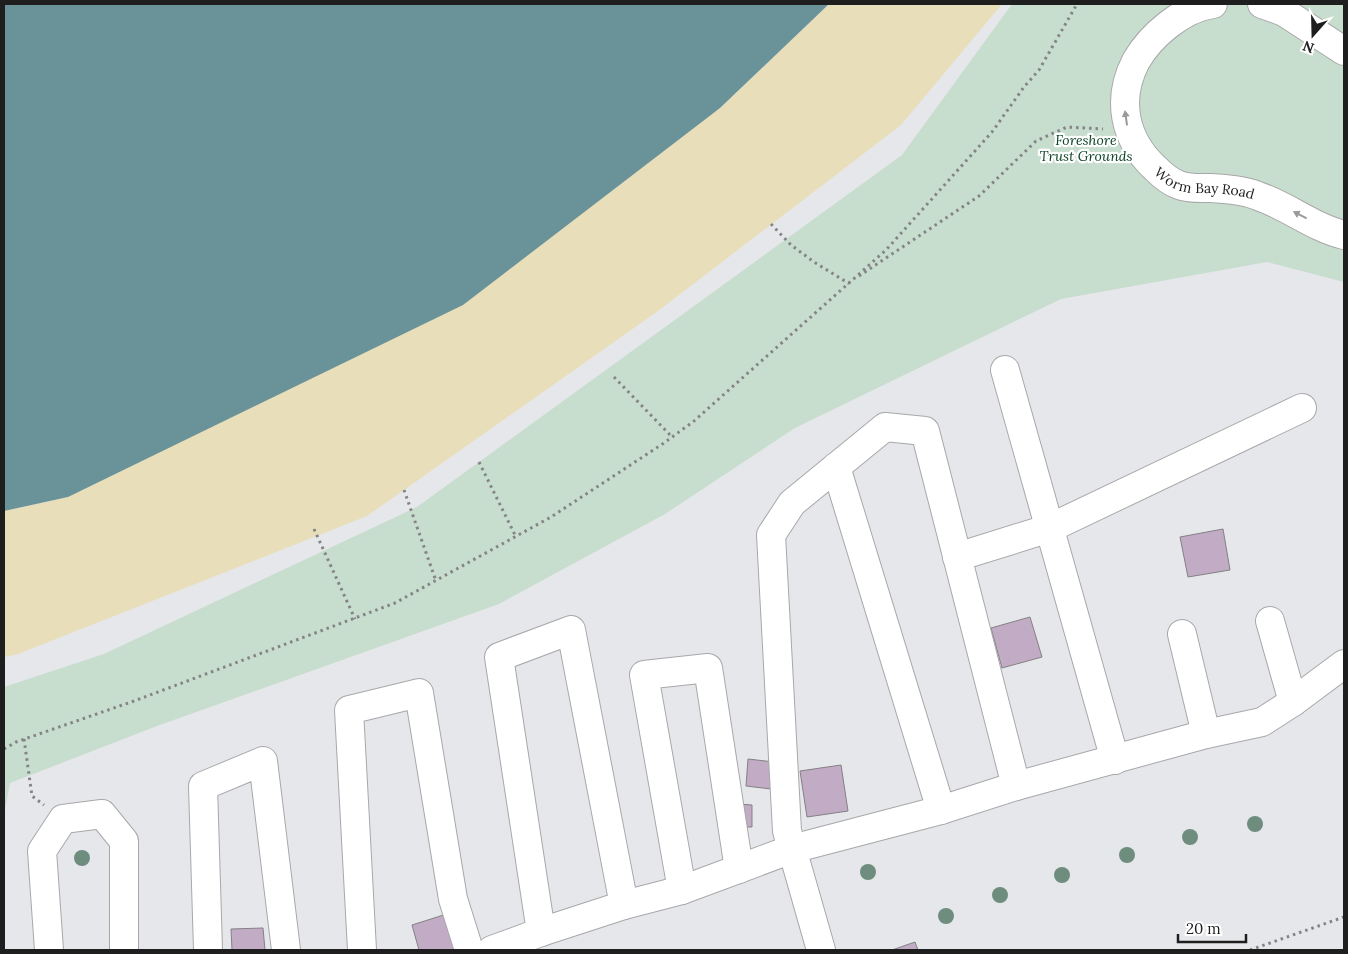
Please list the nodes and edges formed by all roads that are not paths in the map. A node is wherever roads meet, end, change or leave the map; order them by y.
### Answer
1 (1213, 4) edge
2 (1262, 4) edge
3 (1344, 51) edge
4 (1344, 235) edge
5 (1005, 370) dead end
6 (1302, 408) dead end
7 (836, 468) junction
8 (1050, 528) junction
9 (957, 557) junction
10 (1270, 621) dead end
11 (1182, 634) dead end
12 (1344, 664) edge
13 (1293, 702) junction
14 (1206, 734) junction
15 (1115, 760) junction
16 (1016, 786) junction
17 (942, 810) junction
18 (792, 849) junction
19 (739, 869) junction
20 (682, 890) junction
21 (624, 905) junction
22 (541, 932) junction
23 (49, 950) edge
24 (124, 950) edge
25 (208, 950) edge
26 (286, 950) edge
27 (362, 950) edge
28 (469, 950) edge
29 (492, 950) edge
30 (821, 950) edge

4 -> 1 street, Worm Bay Road
2 - 3 street
5 - 8 street
6 - 8 street
7 - 9 street
7 - 17 street
7 - 18 street
8 - 9 street
8 - 15 street
9 - 16 street
10 - 13 street
11 - 14 street
12 - 13 street
13 - 14 street
14 - 15 street
15 - 16 street
16 - 17 street
17 - 18 street
18 - 19 street
18 - 30 street
19 - 20 street
19 - 20 street
20 - 21 street
21 - 22 street
21 - 22 street
22 - 29 street
23 - 24 street
25 - 26 street
27 - 28 street

